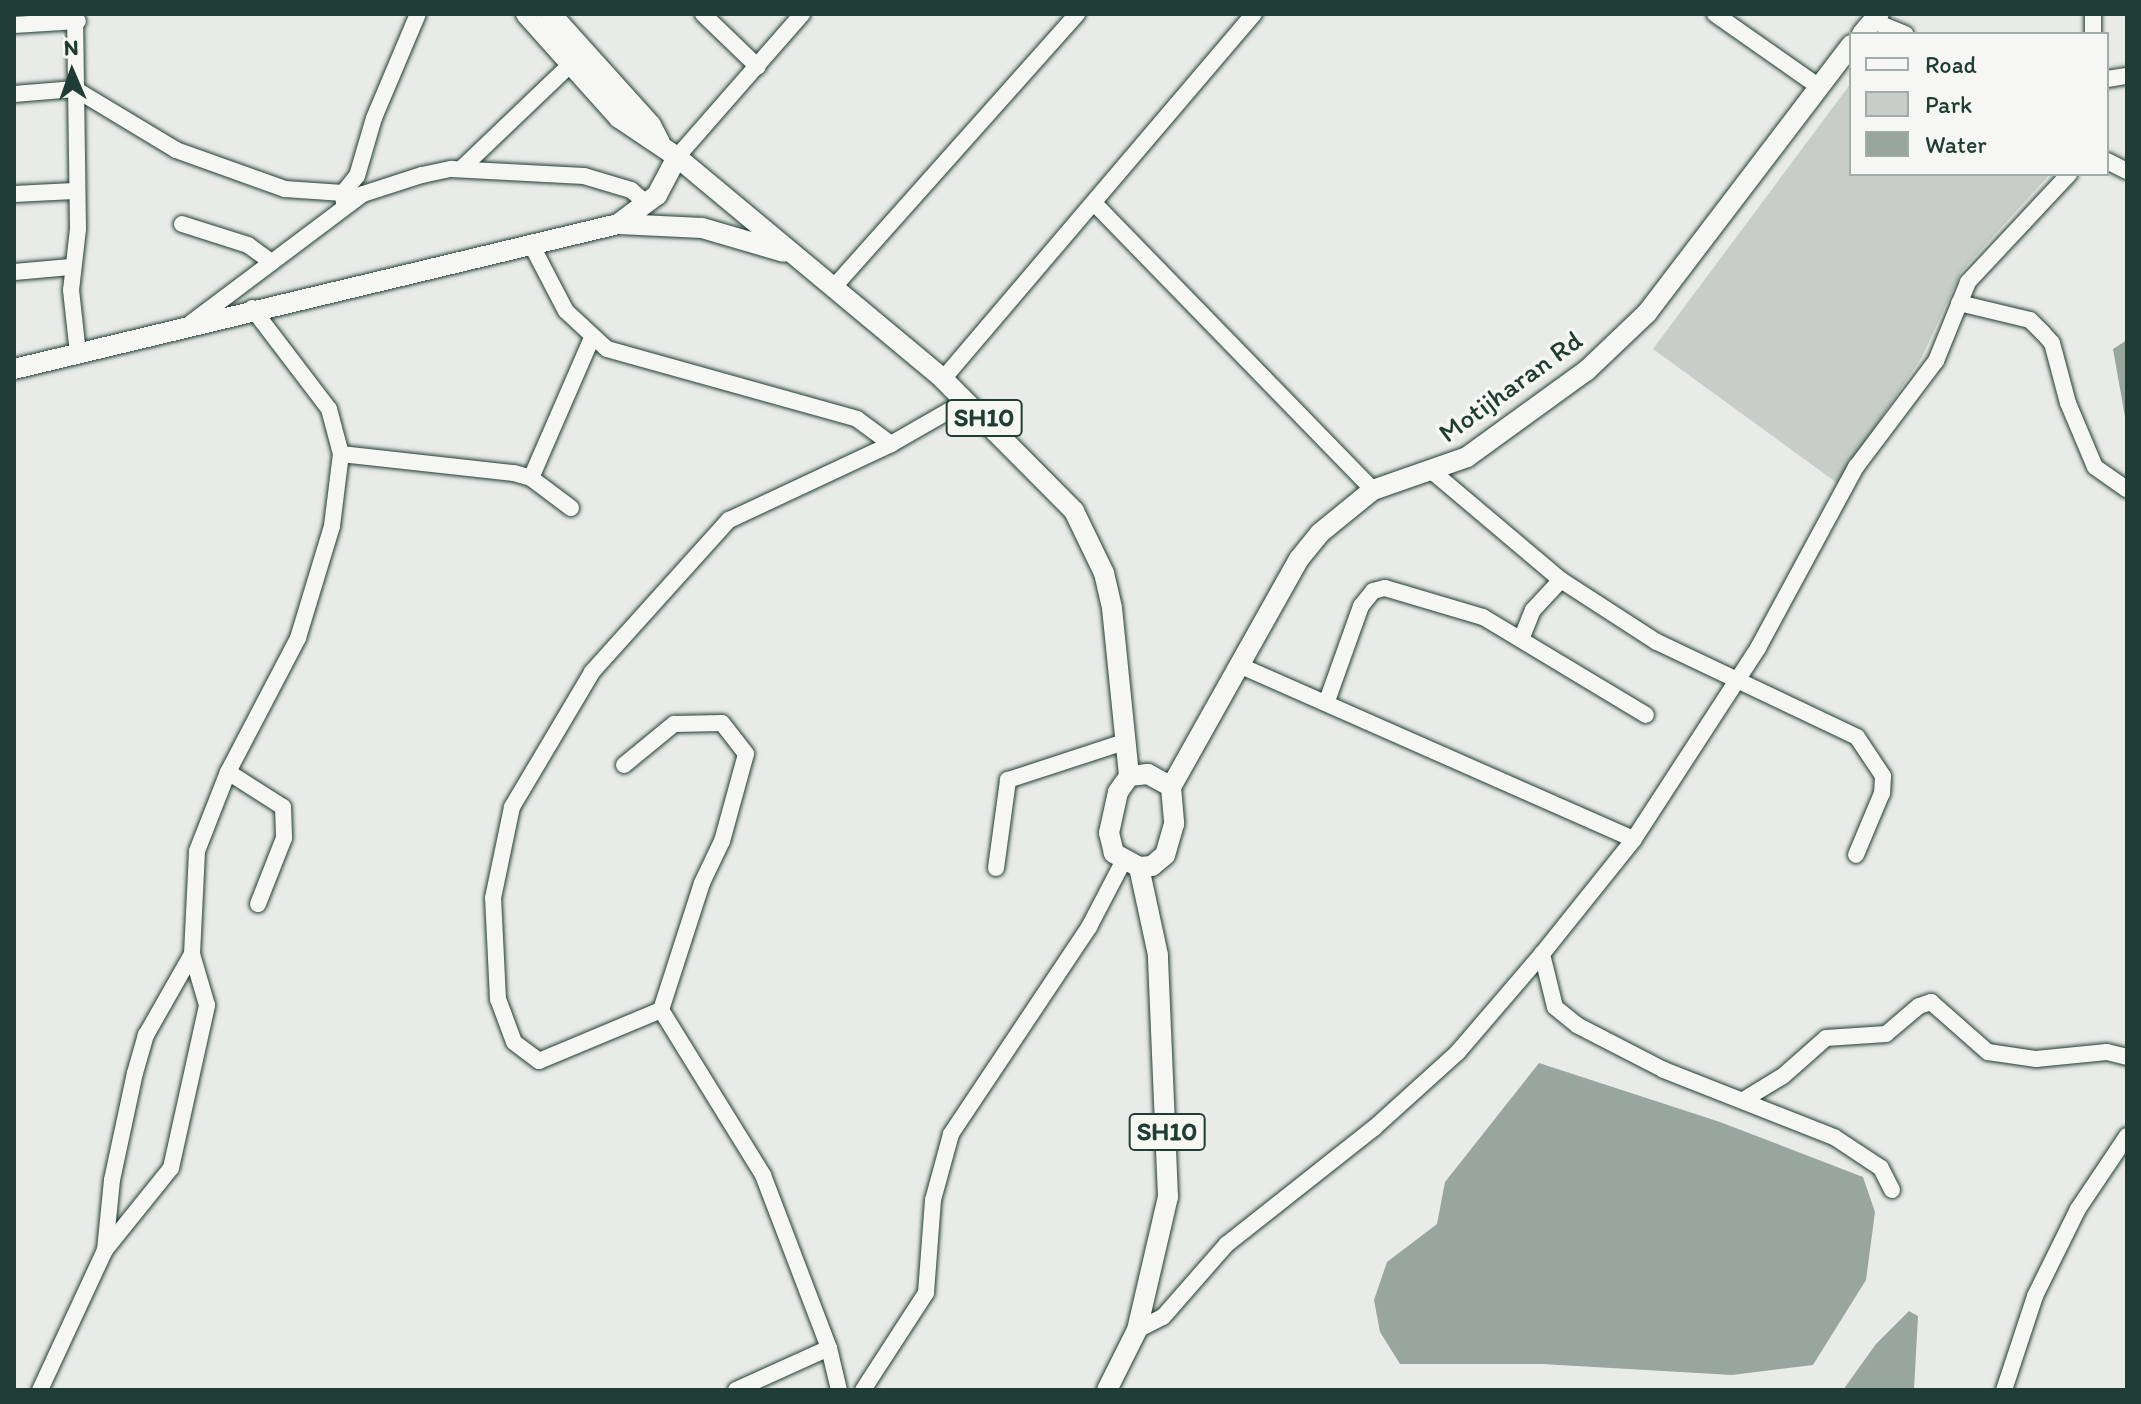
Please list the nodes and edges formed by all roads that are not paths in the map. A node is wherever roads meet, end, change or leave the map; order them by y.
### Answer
1 (418, 14) edge
2 (526, 14) edge
3 (551, 14) edge
4 (703, 14) edge
5 (802, 14) edge
6 (1077, 14) edge
7 (1254, 14) edge
8 (1715, 14) edge
9 (77, 18) edge
10 (1871, 23) edge
11 (14, 25) edge
12 (1900, 32) edge
13 (1849, 47) edge
14 (571, 64) junction
15 (758, 67) junction
16 (1818, 86) junction
17 (75, 89) junction
18 (14, 94) edge
19 (660, 143) junction
20 (677, 157) junction
21 (2109, 162) edge
22 (461, 169) junction
23 (2127, 171) edge
24 (2067, 176) edge
25 (74, 191) junction
26 (14, 194) edge
27 (344, 200) junction
28 (647, 204) junction
29 (1095, 204) junction
30 (182, 224) dead end
31 (618, 224) junction
32 (532, 246) junction
33 (791, 255) junction
34 (270, 261) junction
35 (71, 267) junction
36 (14, 272) edge
37 (833, 288) junction
38 (1959, 303) junction
39 (252, 308) junction
40 (191, 324) junction
41 (591, 340) junction
42 (78, 353) junction
43 (14, 369) edge
44 (943, 379) junction
45 (966, 401) junction
46 (891, 444) junction
47 (341, 454) junction
48 (1433, 472) junction
49 (531, 478) junction
50 (2127, 489) edge
51 (1373, 490) junction
52 (571, 508) dead end
53 (1561, 580) junction
54 (1522, 637) junction
55 (1241, 666) junction
56 (1736, 682) junction
57 (1327, 701) junction
58 (1646, 715) dead end
59 (1124, 742) junction
60 (624, 765) dead end
61 (228, 772) junction
62 (1129, 776) junction
63 (1171, 787) junction
64 (1634, 839) junction
65 (1856, 855) dead end
66 (1131, 864) junction
67 (996, 868) dead end
68 (258, 904) dead end
69 (192, 954) junction
70 (1542, 954) junction
71 (661, 1010) junction
72 (2127, 1057) edge
73 (1745, 1099) junction
74 (2127, 1136) edge
75 (1892, 1190) dead end
76 (105, 1250) junction
77 (1137, 1330) junction
78 (829, 1348) junction
79 (40, 1390) edge
80 (736, 1390) edge
81 (839, 1390) edge
82 (863, 1390) edge
83 (1107, 1390) edge
84 (2004, 1390) edge

1 - 27 street
2 - 14 main road
3 - 19 main road
4 - 15 street
5 - 15 street
6 - 37 street
7 - 29 street
8 - 16 street
9 - 11 street
9 - 17 street
10 - 12 street
13 - 16 main road, Motijharan Rd
14 - 19 main road
14 - 22 street
15 - 20 street
16 - 48 main road, Motijharan Rd
17 - 18 street
17 - 25 street
17 - 27 street
19 - 20 main road
20 - 28 main road
20 - 33 main road, SH10
21 - 23 street
22 - 27 street
22 - 28 street
24 - 38 street
25 - 26 street
25 - 35 street
27 - 34 street
28 - 31 main road
29 - 44 street
29 - 51 street
30 - 34 street
31 - 32 main road
31 - 33 main road
32 - 39 main road
32 - 41 street
33 - 37 main road, SH10
34 - 40 street
35 - 36 street
35 - 42 street
37 - 44 main road, SH10
38 - 50 street
38 - 56 street
39 - 40 main road
39 - 47 street
40 - 42 main road
41 - 46 street
41 - 49 street
42 - 43 main road
44 - 45 main road, SH10
45 - 46 street
45 - 59 main road, SH10
46 - 71 street
47 - 49 street
47 - 61 street
48 - 51 main road, Motijharan Rd
48 - 53 street
49 - 52 street
51 - 55 main road, Motijharan Rd
53 - 54 street
53 - 56 street
54 - 57 street
54 - 58 street
55 - 57 street
55 - 63 main road, Motijharan Rd
56 - 64 street
56 - 65 street
57 - 64 street
59 - 62 main road, SH10
59 - 67 street
60 - 71 street
61 - 68 street
61 - 69 street
62 - 63 main road
62 - 66 main road, SH10
63 - 66 main road
64 - 70 street
66 - 77 main road, SH10
66 - 82 street
69 - 76 street
69 - 76 street
70 - 73 street
70 - 77 street
71 - 78 street
72 - 73 street
73 - 75 street
74 - 84 street
76 - 79 street
77 - 83 main road, SH10
78 - 80 street
78 - 81 street

